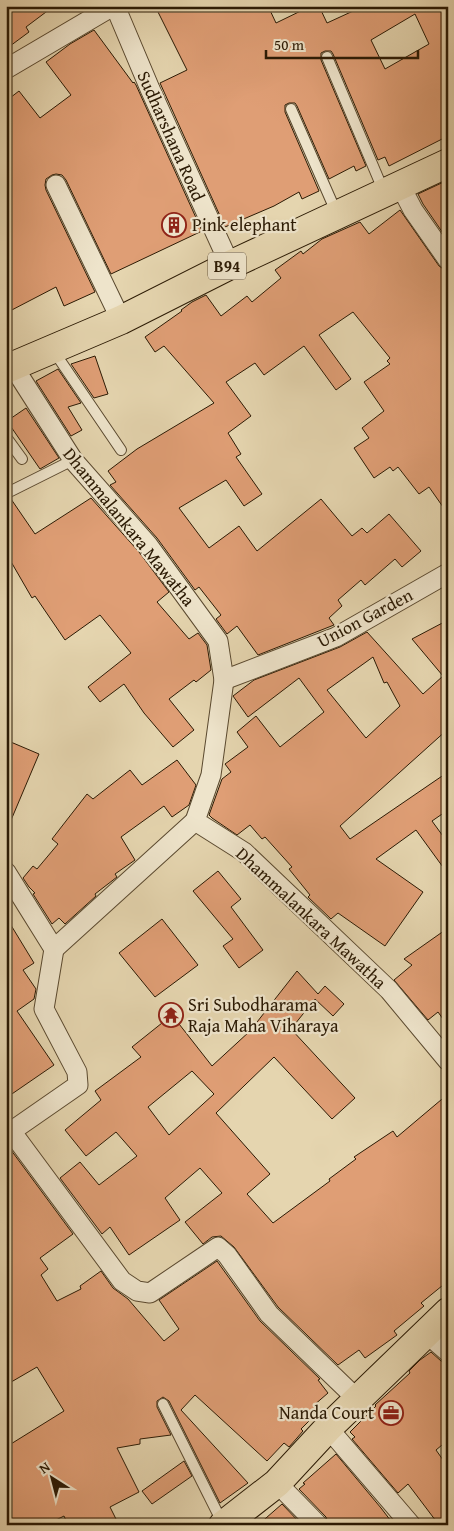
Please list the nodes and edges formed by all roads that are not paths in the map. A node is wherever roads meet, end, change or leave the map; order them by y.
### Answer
1 (114, 6) edge
2 (327, 57) dead end
3 (6, 69) edge
4 (292, 110) dead end
5 (448, 163) edge
6 (56, 185) dead end
7 (392, 189) junction
8 (337, 215) junction
9 (448, 260) edge
10 (230, 265) junction
11 (121, 320) junction
12 (52, 348) junction
13 (10, 368) edge
14 (6, 437) edge
15 (121, 450) dead end
16 (22, 459) dead end
17 (73, 460) junction
18 (7, 493) edge
19 (448, 573) edge
20 (224, 680) junction
21 (195, 821) junction
22 (6, 872) edge
23 (54, 950) junction
24 (448, 1061) edge
25 (9, 1133) edge
26 (448, 1312) edge
27 (426, 1333) junction
28 (448, 1352) edge
29 (357, 1400) junction
30 (163, 1404) dead end
31 (328, 1428) junction
32 (277, 1483) junction
33 (223, 1525) edge
34 (318, 1525) edge
35 (411, 1525) edge

1 - 3 street
1 - 10 street, Sudharshana Road
2 - 7 lane
4 - 8 lane
5 - 7 main road, B94
6 - 11 street
7 - 8 main road, B94
7 - 9 street
8 - 10 main road, B94
10 - 11 main road, B94
11 - 12 main road, B94
12 - 13 main road, B94
12 - 15 lane
13 - 17 street, Dhammalankara Mawatha
14 - 16 lane
17 - 18 lane
17 - 20 street, Dhammalankara Mawatha
19 - 20 street, Union Garden
20 - 21 street, Dhammalankara Mawatha
21 - 23 street
21 - 24 street, Dhammalankara Mawatha
22 - 23 street
23 - 25 street
25 - 29 street
26 - 27 main road
27 - 28 street
27 - 29 main road
29 - 31 main road
30 - 33 lane
31 - 32 main road
31 - 35 street
32 - 33 main road
32 - 34 street

